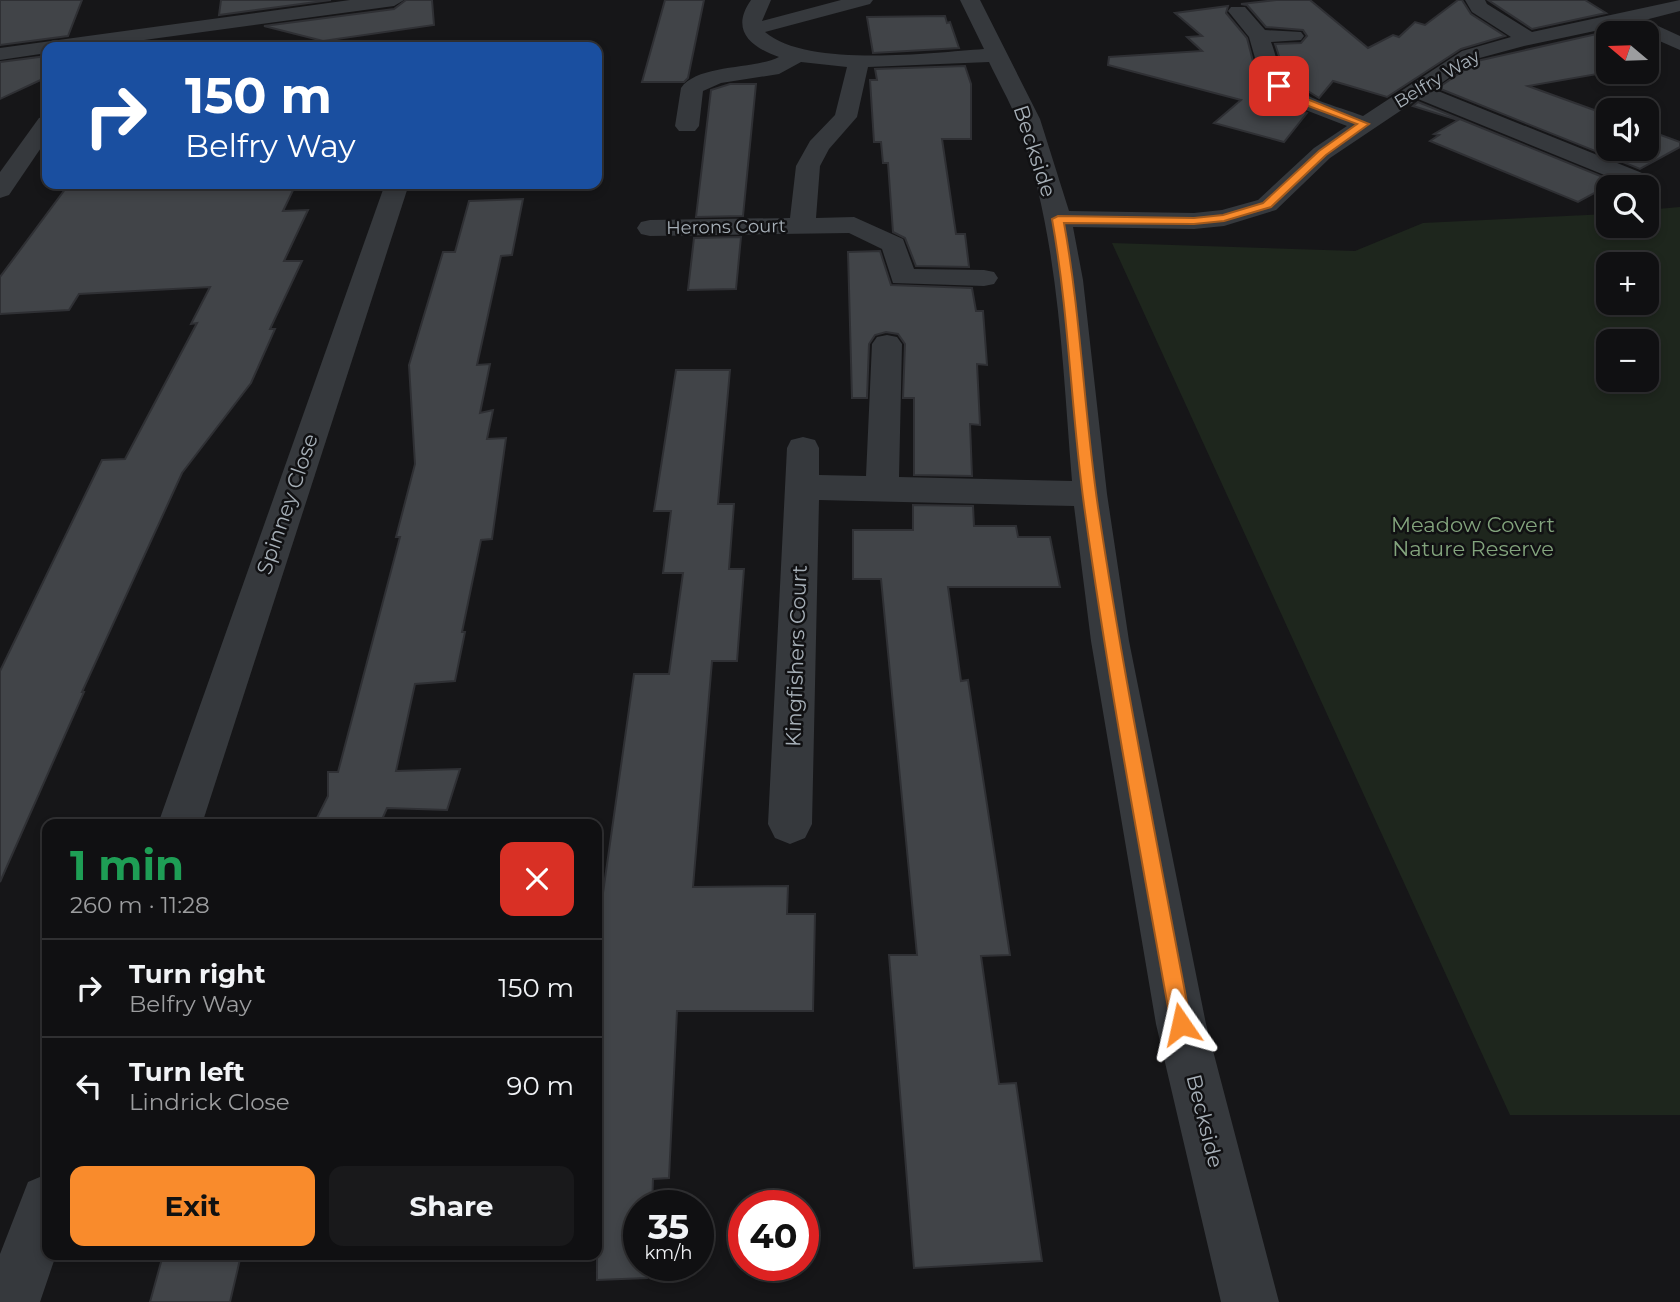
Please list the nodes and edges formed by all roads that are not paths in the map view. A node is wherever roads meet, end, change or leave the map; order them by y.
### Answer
1 (394, 0) edge
2 (761, 0) edge
3 (863, 0) edge
4 (970, 0) edge
5 (1475, 0) edge
6 (1680, 5) edge
7 (1238, 10) dead end
8 (1629, 20) junction
9 (752, 27) junction
10 (1259, 36) junction
11 (1294, 36) dead end
12 (1531, 40) junction
13 (108, 42) edge
14 (1680, 44) edge
15 (42, 48) edge
16 (0, 54) edge
17 (997, 55) junction
18 (795, 57) junction
19 (858, 61) junction
20 (1415, 90) junction
21 (1364, 124) junction
22 (687, 126) dead end
23 (42, 130) edge
24 (1628, 175) edge
25 (395, 189) edge
26 (0, 190) edge
27 (1058, 219) junction
28 (802, 226) junction
29 (650, 228) dead end
30 (984, 278) dead end
31 (887, 344) dead end
32 (803, 448) dead end
33 (802, 488) junction
34 (882, 489) junction
35 (1090, 494) junction
36 (182, 819) edge
37 (790, 824) dead end
38 (42, 1215) edge
39 (11, 1302) edge
40 (1250, 1302) edge

1 - 13 street
2 - 9 street
3 - 9 street
4 - 17 street, Beckside
5 - 12 street
6 - 8 street, Belfry Way
7 - 10 street
8 - 12 street, Belfry Way
8 - 14 street
9 - 18 street
10 - 11 street
10 - 21 street
12 - 20 street, Belfry Way
15 - 16 street
17 - 19 street
17 - 27 street, Beckside
18 - 19 street
18 - 22 street
19 - 28 street, Herons Court
20 - 21 street, Belfry Way
20 - 24 street
21 - 27 street, Belfry Way
23 - 26 street
25 - 36 street, Spinney Close
27 - 35 street, Beckside
28 - 29 street, Herons Court
28 - 30 street, Herons Court
31 - 34 street
32 - 33 street, Kingfishers Court
33 - 34 street
33 - 37 street, Kingfishers Court
34 - 35 street
35 - 40 street, Beckside
38 - 39 street

